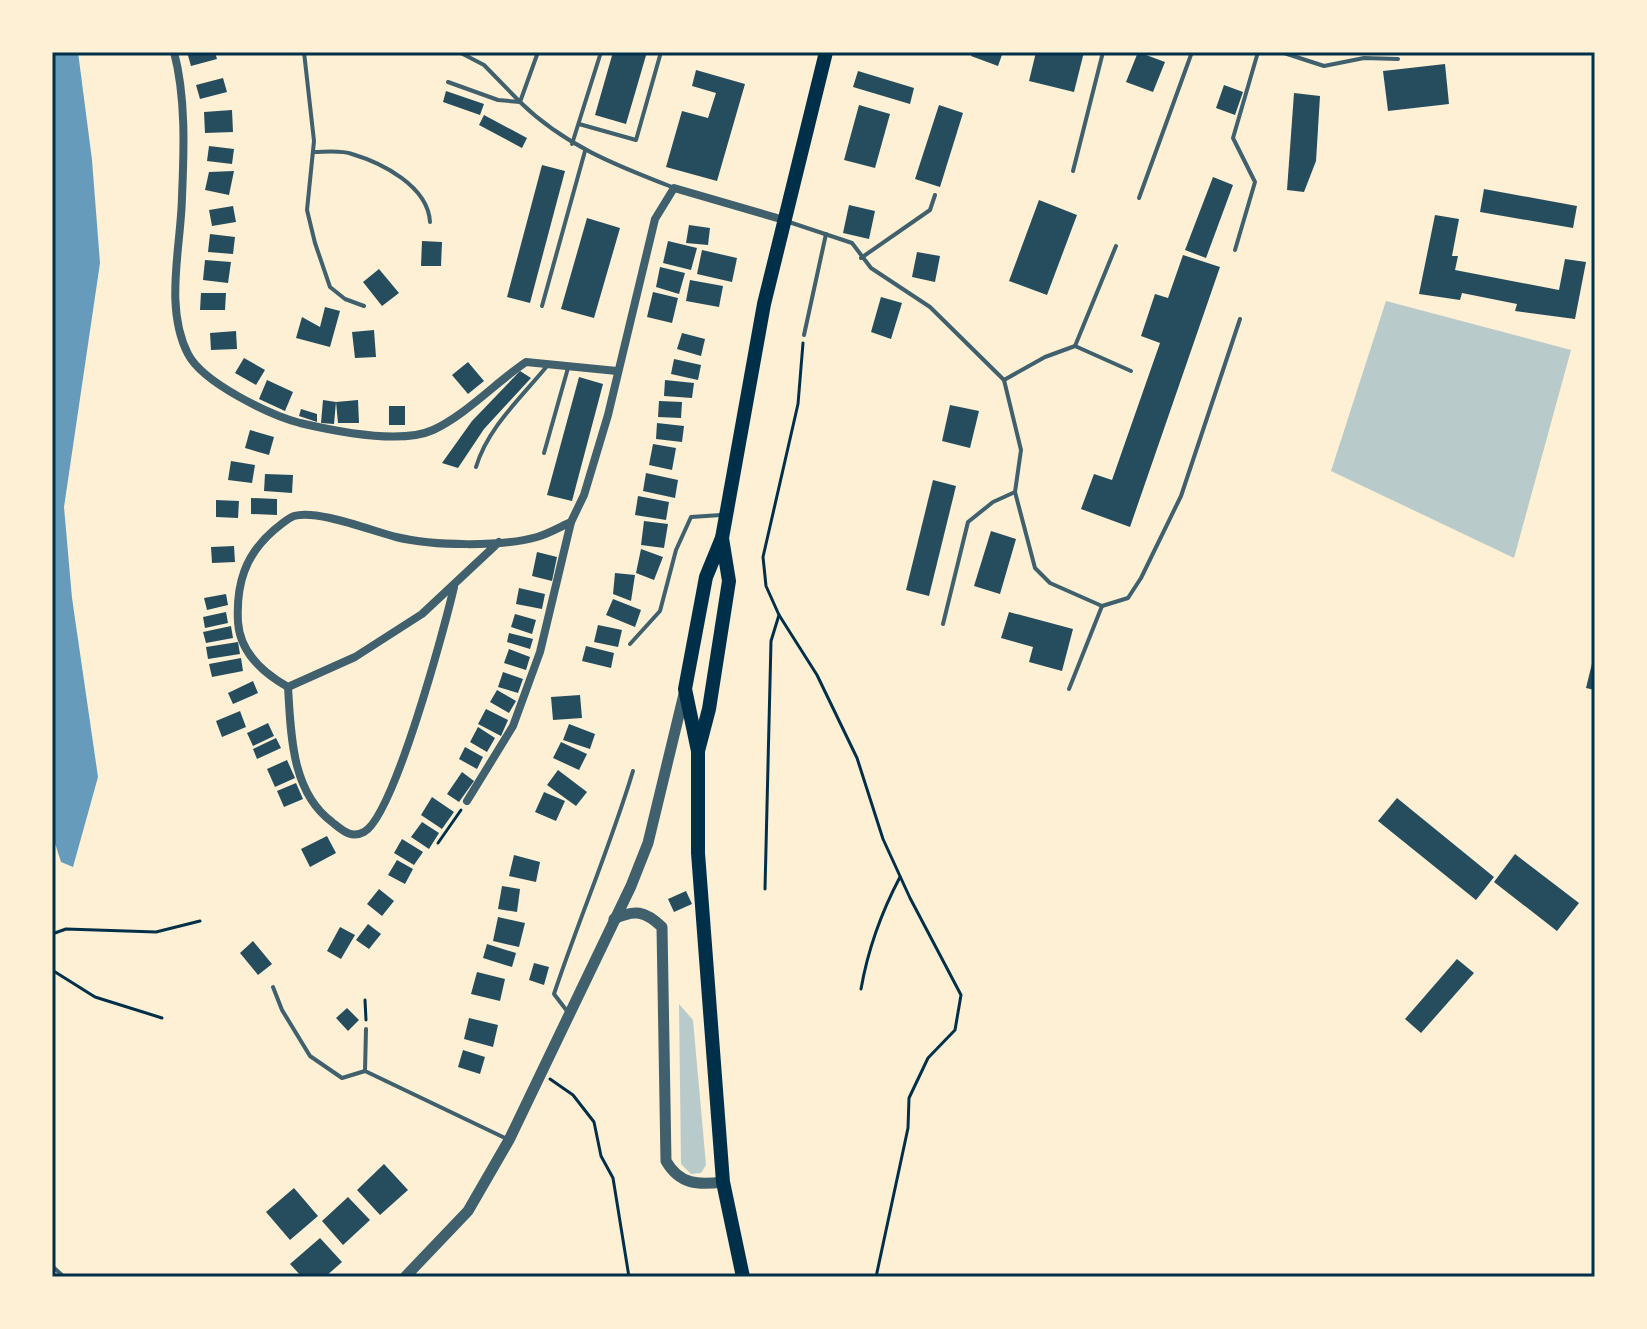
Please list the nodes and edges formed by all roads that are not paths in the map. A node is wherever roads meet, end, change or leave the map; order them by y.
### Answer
1 (174, 52) edge
2 (304, 52) edge
3 (459, 52) edge
4 (538, 52) edge
5 (601, 52) edge
6 (661, 52) edge
7 (826, 52) edge
8 (1103, 52) edge
9 (1192, 52) edge
10 (1258, 52) edge
11 (1281, 52) edge
12 (1398, 59) dead end
13 (448, 82) dead end
14 (520, 102) junction
15 (579, 124) junction
16 (572, 144) junction
17 (585, 151) junction
18 (313, 152) junction
19 (1073, 171) dead end
20 (674, 188) junction
21 (935, 195) dead end
22 (1139, 198) dead end
23 (784, 220) junction
24 (430, 222) dead end
25 (826, 234) junction
26 (1116, 246) dead end
27 (1235, 250) dead end
28 (861, 258) junction
29 (364, 306) dead end
30 (542, 306) dead end
31 (1240, 319) dead end
32 (804, 335) road end
33 (1075, 346) junction
34 (548, 364) junction
35 (569, 366) junction
36 (617, 371) junction
37 (1131, 371) dead end
38 (1004, 380) junction
39 (544, 453) dead end
40 (476, 467) dead end
41 (1015, 492) junction
42 (727, 514) junction
43 (571, 522) junction
44 (722, 538) junction
45 (499, 542) junction
46 (454, 586) junction
47 (1102, 606) junction
48 (943, 624) dead end
49 (630, 644) dead end
50 (288, 687) junction
51 (685, 689) junction
52 (1069, 689) dead end
53 (698, 751) junction
54 (633, 771) dead end
55 (467, 801) road end
56 (614, 919) junction
57 (273, 987) dead end
58 (569, 1012) junction
59 (366, 1029) road end
60 (365, 1071) junction
61 (509, 1140) junction
62 (723, 1182) junction
63 (52, 1266) edge
64 (64, 1277) edge
65 (405, 1277) edge
66 (743, 1277) edge

1 - 34 street
2 - 18 lane
3 - 14 lane
4 - 14 lane
5 - 15 lane
6 - 15 lane
7 - 23 main road
8 - 19 lane
9 - 22 lane
10 - 27 lane
11 - 12 lane
13 - 14 lane
14 - 16 lane
15 - 16 lane
16 - 17 lane
17 - 20 lane
17 - 30 lane
18 - 24 lane
18 - 29 lane
20 - 23 street
20 - 36 street
21 - 28 lane
23 - 25 lane
23 - 42 main road
25 - 28 lane
25 - 32 lane
26 - 33 lane
28 - 38 lane
31 - 47 lane
33 - 37 lane
33 - 38 lane
34 - 35 street
34 - 40 lane
35 - 36 street
35 - 39 lane
36 - 43 street
38 - 41 lane
41 - 47 lane
41 - 48 lane
42 - 44 main road
42 - 49 lane
43 - 45 street
43 - 55 street
44 - 51 main road
44 - 53 main road
45 - 46 street
45 - 50 street
46 - 50 street
46 - 50 street
47 - 52 lane
51 - 53 main road
51 - 56 street
53 - 62 main road
54 - 58 lane
56 - 58 street
56 - 62 street
57 - 60 lane
58 - 61 street
59 - 60 lane
60 - 61 lane
61 - 65 street
62 - 66 main road
63 - 64 lane

